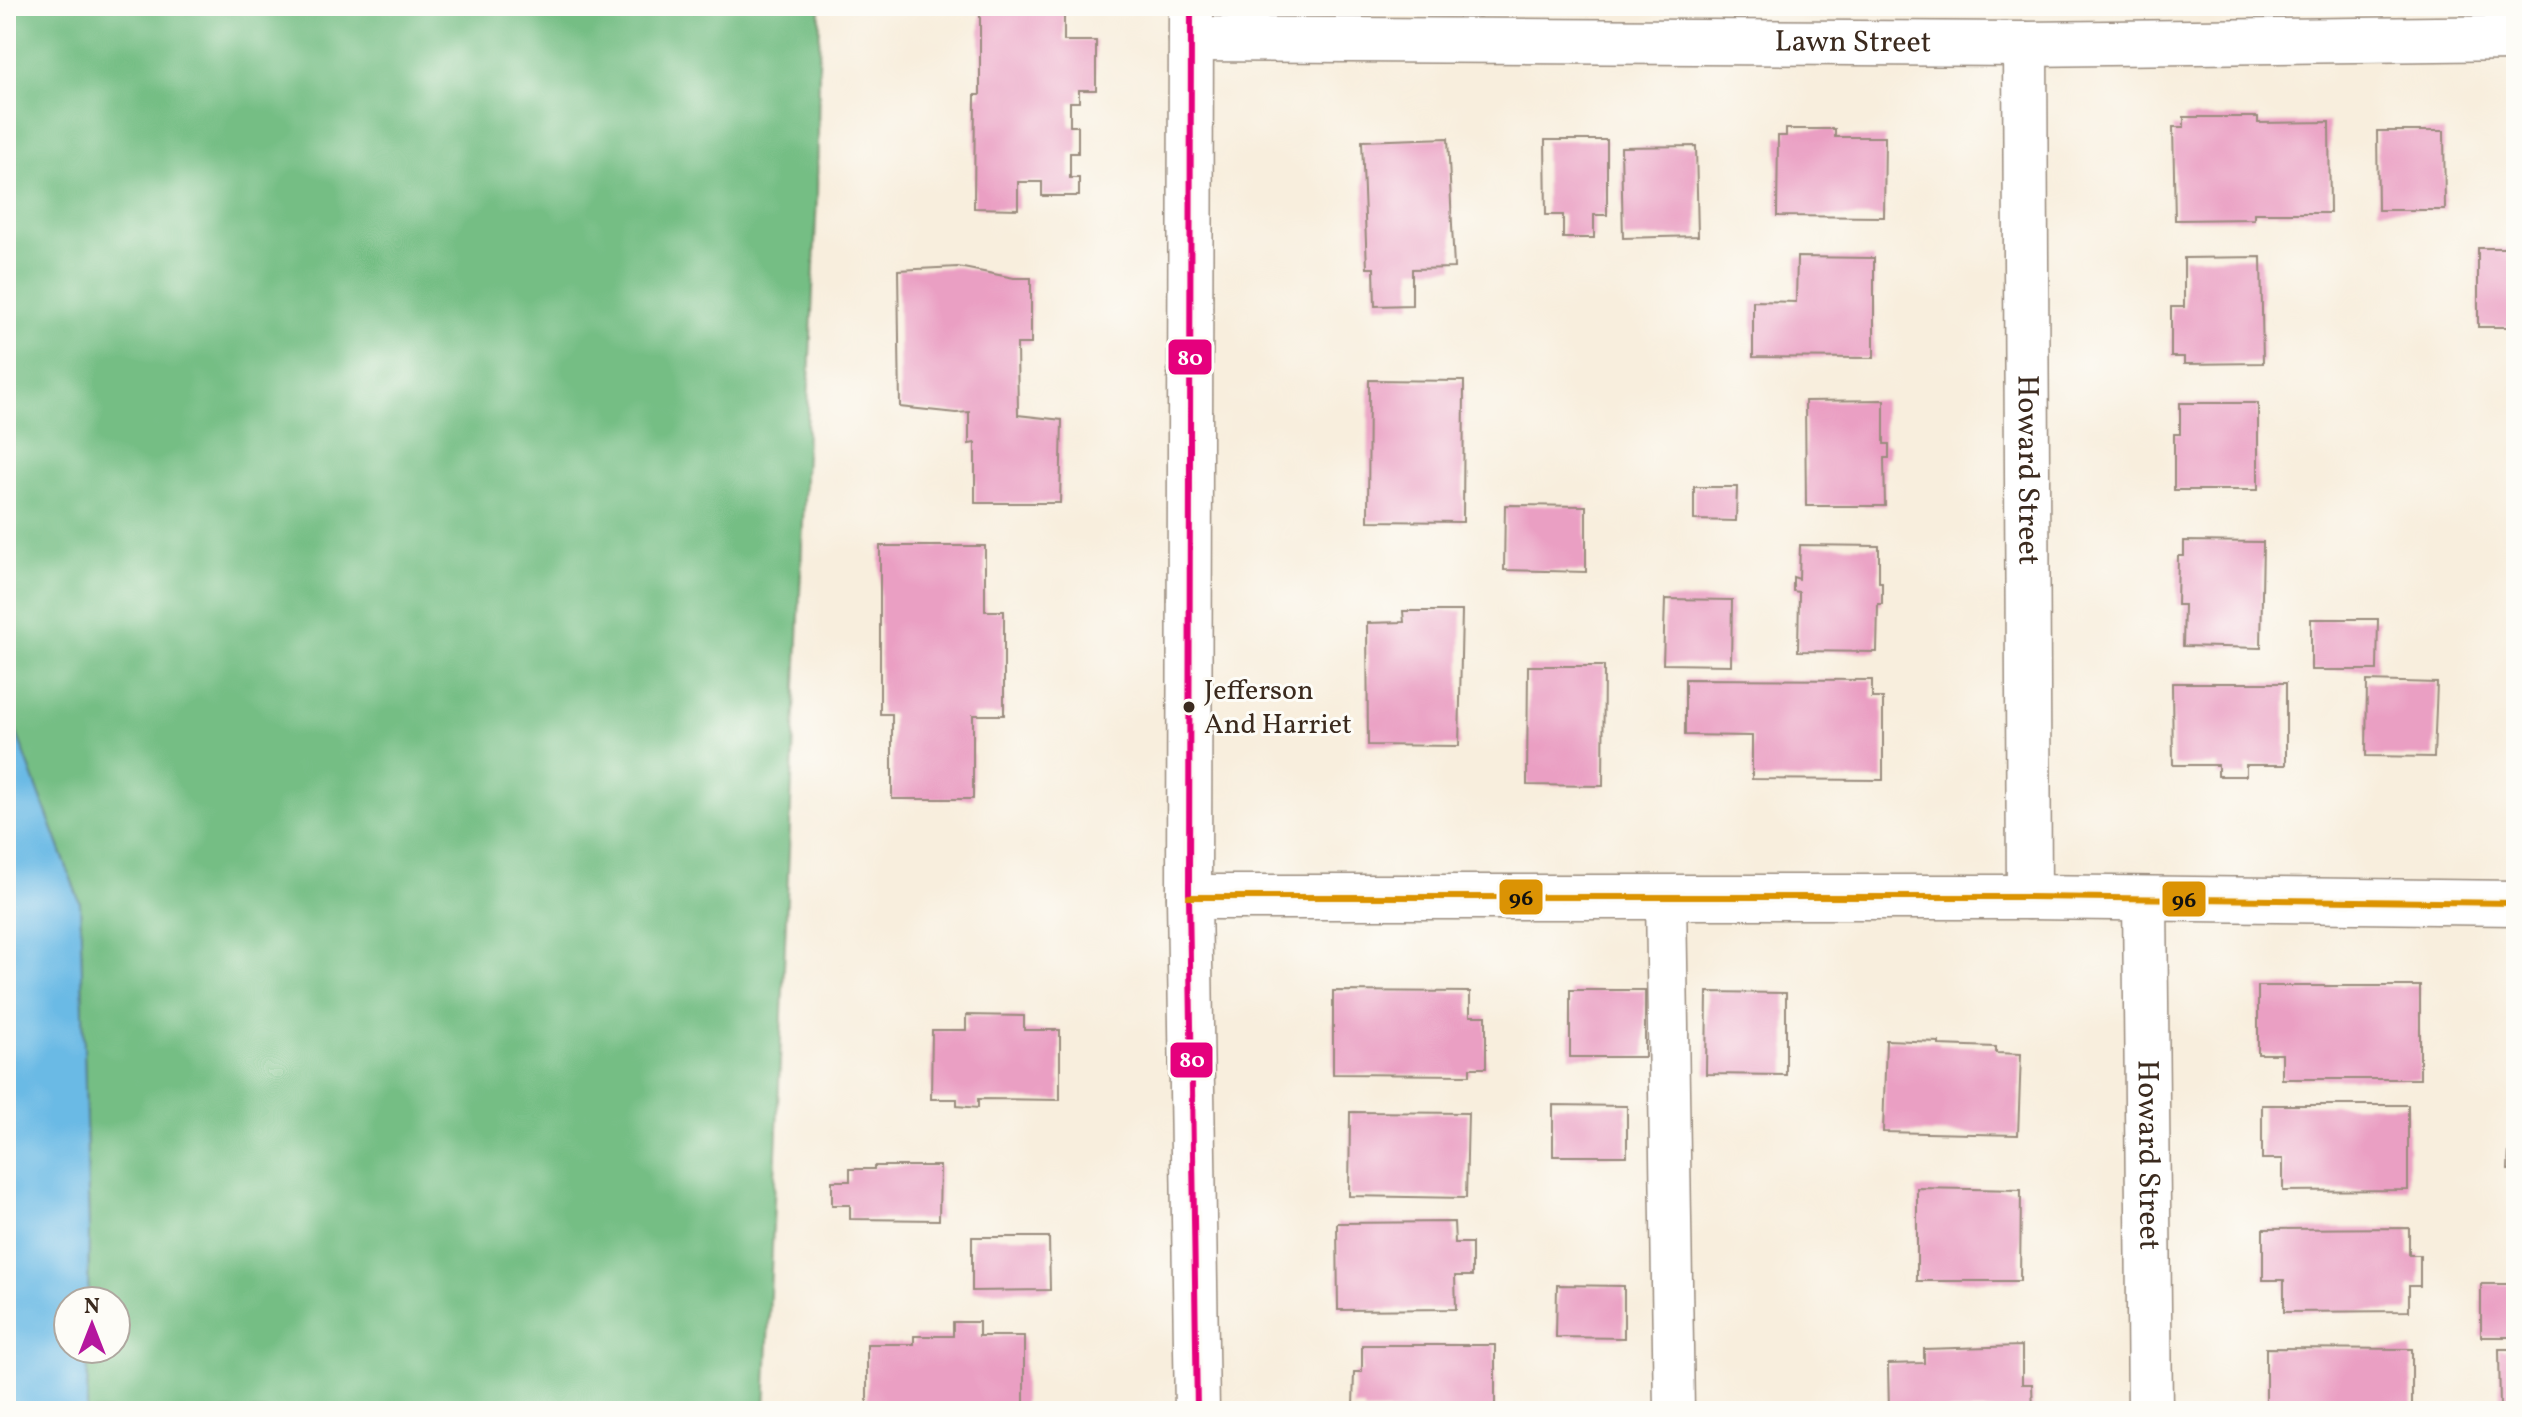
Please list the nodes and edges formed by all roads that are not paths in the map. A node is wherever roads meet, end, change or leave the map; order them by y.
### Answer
1 (1191, 22) edge
2 (2516, 38) edge
3 (2025, 44) junction
4 (1189, 897) junction
5 (2029, 897) junction
6 (1666, 898) junction
7 (2145, 899) junction
8 (2516, 903) edge
9 (1197, 1411) edge
10 (1674, 1411) edge
11 (2150, 1411) edge

1 - 3 street, Lawn Street
1 - 4 street
2 - 3 street, Lawn Street
3 - 5 street, Howard Street
4 - 6 street
4 - 9 street
5 - 6 street
5 - 7 street
6 - 10 lane
7 - 8 street
7 - 11 street, Howard Street

